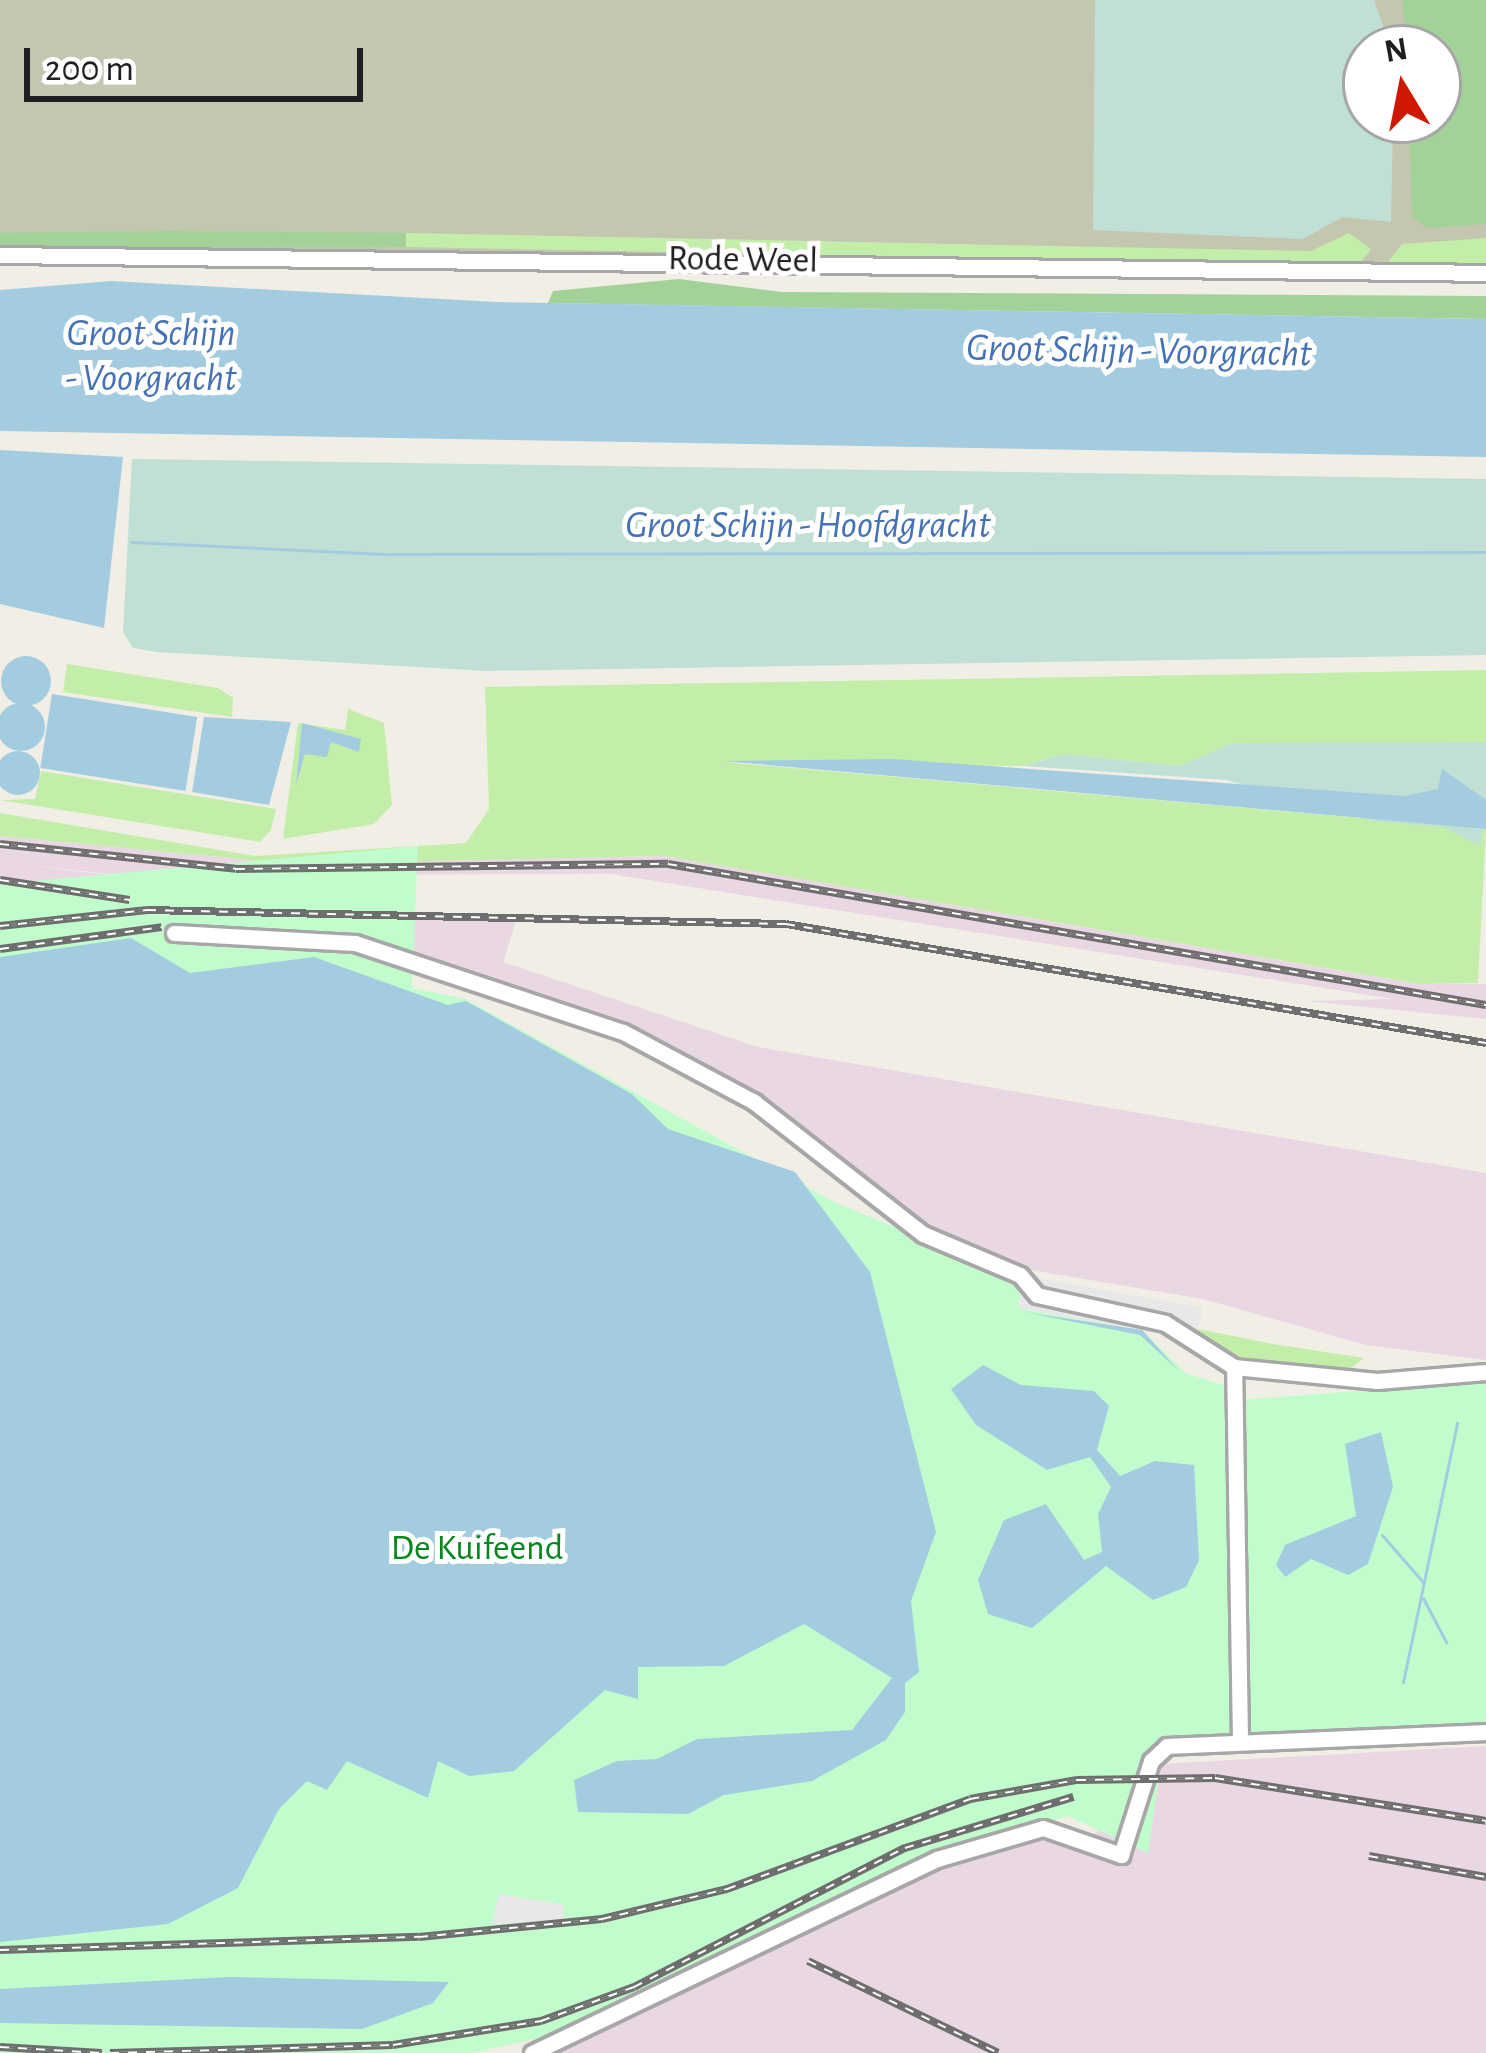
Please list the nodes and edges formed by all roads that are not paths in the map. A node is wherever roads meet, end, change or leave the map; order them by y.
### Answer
1 (0, 255) edge
2 (1486, 273) edge
3 (174, 933) dead end
4 (1234, 1367) junction
5 (1486, 1372) edge
6 (1486, 1732) edge
7 (1240, 1740) junction
8 (532, 2053) edge

1 - 2 street, Rode Weel
3 - 4 street
4 - 5 street
4 - 7 street
6 - 7 street
7 - 8 street

